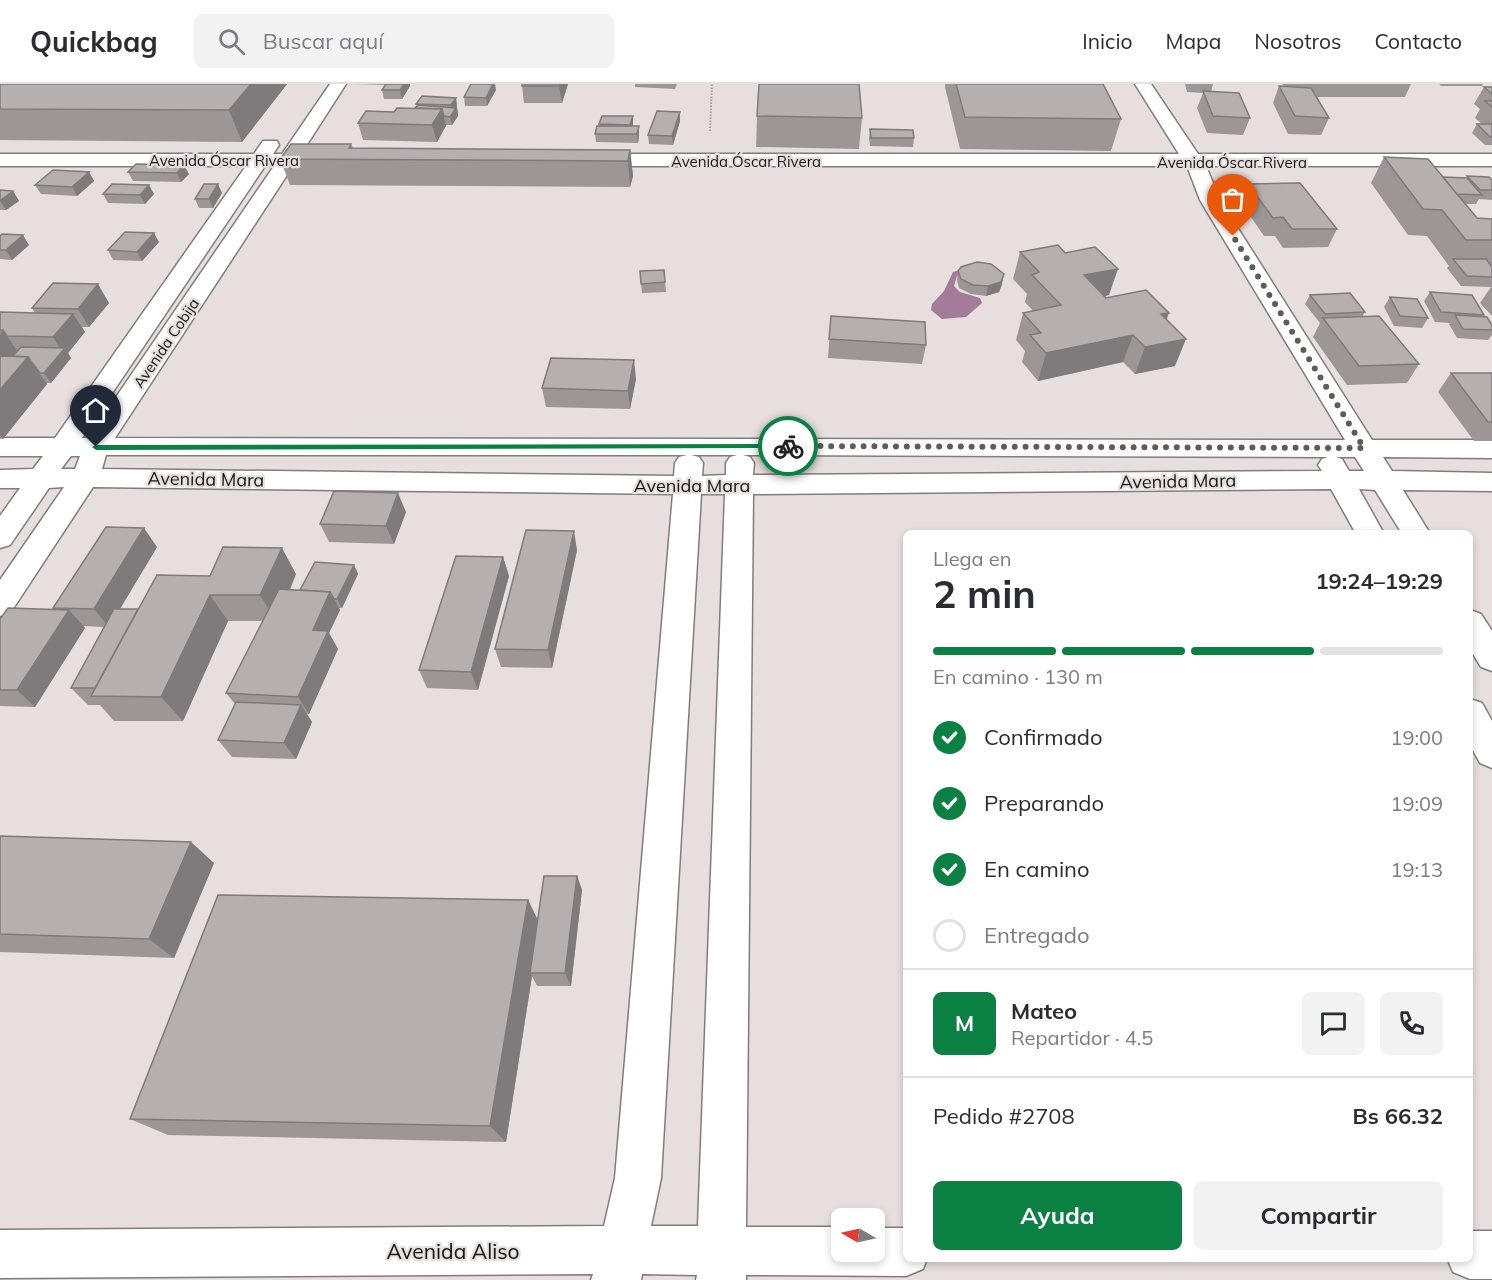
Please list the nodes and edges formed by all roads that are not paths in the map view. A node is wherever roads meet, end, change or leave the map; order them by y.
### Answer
1 (338, 84) edge
2 (1143, 84) edge
3 (280, 131) dead end
4 (288, 159) junction
5 (0, 160) edge
6 (260, 160) junction
7 (347, 160) edge
8 (569, 160) edge
9 (1492, 160) edge
10 (1193, 162) junction
11 (690, 446) junction
12 (741, 446) junction
13 (0, 447) edge
14 (96, 447) junction
15 (62, 448) junction
16 (1322, 448) junction
17 (1364, 448) junction
18 (1492, 449) edge
19 (86, 478) junction
20 (43, 479) junction
21 (0, 480) edge
22 (1340, 480) junction
23 (1385, 482) junction
24 (1492, 482) edge
25 (689, 485) junction
26 (740, 485) junction
27 (1368, 530) edge
28 (1415, 530) edge
29 (0, 538) edge
30 (0, 604) edge
31 (1473, 627) edge
32 (1492, 658) edge
33 (1473, 718) edge
34 (1492, 753) edge
35 (903, 1252) edge
36 (0, 1254) edge
37 (1473, 1255) edge
38 (1492, 1255) edge
39 (618, 1265) edge
40 (721, 1265) edge

1 - 4 street, Avenida Cobija
2 - 10 street
3 - 6 street, Avenida Cobija
4 - 6 street, Avenida Óscar Rivera
4 - 7 street, Avenida Óscar Rivera
4 - 14 street, Avenida Cobija
5 - 6 street, Avenida Óscar Rivera
6 - 15 street, Avenida Cobija
8 - 10 street, Avenida Óscar Rivera
9 - 10 street, Avenida Óscar Rivera
10 - 17 street
11 - 12 street, Avenida Mara
11 - 14 street, Avenida Mara
11 - 25 street
12 - 16 street, Avenida Mara
12 - 26 street
13 - 15 street, Avenida Mara
14 - 15 street, Avenida Mara
14 - 19 street, Avenida Cobija
15 - 20 street, Avenida Cobija
16 - 17 street, Avenida Mara
16 - 22 street
17 - 18 street, Avenida Mara
17 - 23 street
19 - 20 street, Avenida Mara
19 - 25 street, Avenida Mara
19 - 30 street, Avenida Cobija
20 - 21 street, Avenida Mara
20 - 29 street, Avenida Cobija
22 - 23 street, Avenida Mara
22 - 26 street, Avenida Mara
22 - 27 street
23 - 24 street, Avenida Mara
23 - 28 street
25 - 26 street, Avenida Mara
25 - 39 street
26 - 40 street
31 - 32 street
33 - 34 street
35 - 40 street, Avenida Aliso
36 - 39 street, Avenida Aliso
37 - 38 street
39 - 40 street, Avenida Aliso

